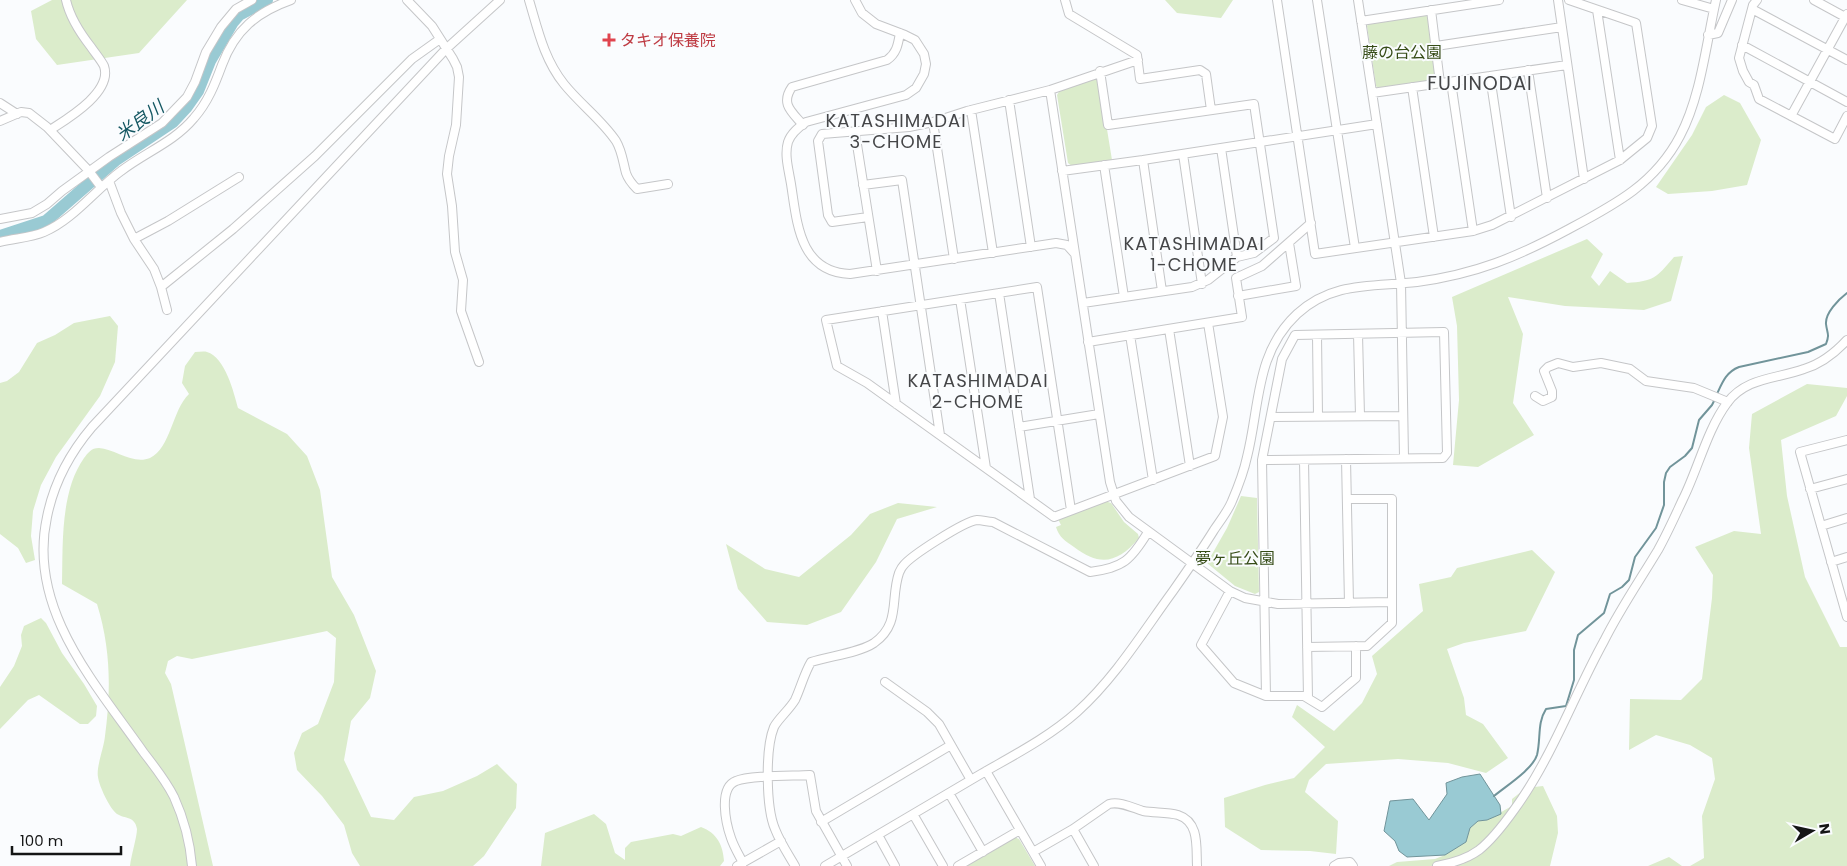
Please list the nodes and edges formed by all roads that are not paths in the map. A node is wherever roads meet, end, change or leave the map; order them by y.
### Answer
1 (66, 0) edge
2 (252, 0) edge
3 (292, 0) edge
4 (407, 0) edge
5 (500, 0) edge
6 (529, 0) edge
7 (855, 0) edge
8 (1065, 0) edge
9 (1277, 0) edge
10 (1316, 0) edge
11 (1358, 0) edge
12 (1499, 0) edge
13 (1558, 0) edge
14 (1569, 0) edge
15 (1682, 0) edge
16 (1716, 0) edge
17 (1732, 0) edge
18 (1757, 0) edge
19 (1814, 0) edge
20 (1714, 9) junction
21 (1752, 9) junction
22 (1431, 10) junction
23 (1597, 10) junction
24 (1846, 16) edge
25 (1361, 21) junction
26 (1562, 27) junction
27 (900, 33) junction
28 (1708, 35) junction
29 (440, 39) junction
30 (1436, 46) junction
31 (1742, 46) junction
32 (446, 49) junction
33 (1828, 49) junction
34 (1138, 60) junction
35 (1847, 60) edge
36 (1567, 65) junction
37 (1528, 70) junction
38 (1100, 71) junction
39 (1490, 76) junction
40 (1451, 82) junction
41 (1810, 82) junction
42 (1440, 83) junction
43 (1412, 87) junction
44 (1050, 90) junction
45 (1372, 93) junction
46 (1009, 100) junction
47 (1847, 102) edge
48 (0, 103) edge
49 (971, 110) junction
50 (1211, 110) junction
51 (17, 114) junction
52 (1791, 116) junction
53 (1847, 116) edge
54 (0, 121) edge
55 (933, 122) junction
56 (1377, 124) junction
57 (803, 125) junction
58 (50, 130) junction
59 (1337, 130) junction
60 (855, 132) junction
61 (1298, 136) junction
62 (1259, 142) junction
63 (1221, 148) junction
64 (1183, 154) junction
65 (1143, 160) junction
66 (1620, 160) junction
67 (1104, 165) junction
68 (1062, 171) junction
69 (90, 173) junction
70 (240, 177) dead end
71 (1584, 178) junction
72 (109, 181) junction
73 (668, 184) dead end
74 (100, 186) junction
75 (863, 186) junction
76 (1547, 198) junction
77 (868, 217) junction
78 (1511, 217) junction
79 (0, 219) edge
80 (1311, 222) junction
81 (1473, 231) junction
82 (1434, 237) junction
83 (134, 239) junction
84 (0, 242) edge
85 (1289, 243) junction
86 (1395, 243) junction
87 (1031, 247) junction
88 (1355, 248) junction
89 (993, 253) junction
90 (1075, 256) junction
91 (1237, 257) junction
92 (954, 259) junction
93 (914, 265) junction
94 (877, 270) junction
95 (1401, 283) junction
96 (1202, 284) junction
97 (161, 288) junction
98 (1162, 291) junction
99 (999, 293) junction
100 (1238, 296) junction
101 (1124, 297) junction
102 (960, 299) junction
103 (1082, 303) junction
104 (921, 305) junction
105 (167, 310) dead end
106 (882, 311) junction
107 (1208, 322) junction
108 (1169, 329) junction
109 (1402, 333) junction
110 (1358, 334) junction
111 (1130, 335) junction
112 (1317, 335) junction
113 (1847, 340) edge
114 (1088, 342) junction
115 (478, 362) dead end
116 (1535, 396) dead end
117 (1725, 400) junction
118 (896, 404) junction
119 (1099, 414) junction
120 (1318, 416) junction
121 (1360, 416) junction
122 (1403, 416) junction
123 (1271, 417) junction
124 (1057, 421) junction
125 (1019, 427) junction
126 (940, 435) junction
127 (1847, 440) edge
128 (1404, 458) junction
129 (1346, 459) junction
130 (1262, 460) junction
131 (1304, 460) junction
132 (1190, 466) junction
133 (986, 468) junction
134 (1847, 479) edge
135 (1153, 480) junction
136 (1810, 489) junction
137 (1113, 494) junction
138 (1030, 499) junction
139 (1347, 499) junction
140 (1071, 510) junction
141 (1847, 518) edge
142 (1821, 526) junction
143 (1148, 532) junction
144 (1847, 557) edge
145 (1831, 562) junction
146 (1192, 564) junction
147 (1230, 591) junction
148 (1844, 599) edge
149 (1264, 602) junction
150 (1392, 602) junction
151 (1349, 603) junction
152 (1306, 604) junction
153 (1847, 617) edge
154 (1356, 646) junction
155 (1307, 647) junction
156 (885, 682) dead end
157 (1266, 696) junction
158 (1308, 698) junction
159 (951, 745) junction
160 (986, 771) junction
161 (768, 777) junction
162 (971, 780) junction
163 (949, 793) junction
164 (914, 814) junction
165 (822, 822) junction
166 (1072, 829) junction
167 (1020, 830) junction
168 (878, 835) junction
169 (781, 841) junction
170 (982, 852) junction
171 (1033, 852) junction
172 (842, 856) junction
173 (740, 864) edge
174 (192, 866) edge
175 (796, 866) edge
176 (825, 866) edge
177 (847, 866) edge
178 (895, 866) edge
179 (944, 866) edge
180 (958, 866) edge
181 (1041, 866) edge
182 (1094, 866) edge
183 (1197, 866) edge
184 (1334, 866) edge
185 (1353, 866) edge
186 (1438, 866) edge

1 - 58 street
2 - 69 street
3 - 72 street
4 - 29 street
5 - 32 street
6 - 73 street
7 - 27 street
8 - 34 street
9 - 61 street
10 - 59 street
11 - 25 street
12 - 22 street
13 - 26 street
14 - 23 street
15 - 20 street
16 - 20 street
17 - 28 street
18 - 21 street
19 - 24 street
20 - 28 street
21 - 31 street
21 - 33 street
22 - 25 street
22 - 30 street
23 - 66 street
23 - 66 street
24 - 33 street
25 - 45 street
26 - 30 street
26 - 36 street
27 - 57 street
27 - 57 street
28 - 95 street
29 - 32 street
29 - 97 street
30 - 42 street
31 - 41 street
31 - 52 street
32 - 115 street
32 - 174 street
33 - 35 street
33 - 41 street
34 - 38 street
34 - 50 street
36 - 37 street
36 - 71 street
37 - 39 street
37 - 76 street
38 - 44 street
38 - 50 street
39 - 40 street
39 - 78 street
40 - 42 street
40 - 81 street
41 - 47 street
41 - 52 street
42 - 43 street
43 - 45 street
43 - 82 street
44 - 46 street
44 - 68 street
45 - 56 street
46 - 49 street
46 - 87 street
48 - 51 street
49 - 55 street
49 - 89 street
50 - 62 street
51 - 54 street
51 - 58 street
52 - 53 street
55 - 60 street
55 - 92 street
56 - 59 street
56 - 86 street
57 - 94 street
58 - 69 street
59 - 61 street
59 - 88 street
60 - 75 street
60 - 77 street
61 - 62 street
61 - 80 street
62 - 63 street
62 - 91 street
63 - 64 street
63 - 91 street
64 - 65 street
64 - 96 street
65 - 67 street
65 - 98 street
66 - 71 street
67 - 68 street
67 - 101 street
68 - 90 street
69 - 74 street
69 - 79 street
70 - 83 street
71 - 76 street
72 - 74 street
72 - 83 street
74 - 84 street
75 - 77 street
75 - 93 street
76 - 78 street
77 - 94 street
78 - 81 street
80 - 85 street
80 - 88 street
81 - 82 street
82 - 86 street
83 - 97 street
85 - 100 street
85 - 100 street
86 - 88 street
86 - 95 street
87 - 89 street
87 - 90 street
89 - 92 street
90 - 103 street
91 - 96 street
92 - 93 street
93 - 94 street
93 - 104 street
95 - 109 street
95 - 146 street
96 - 98 street
97 - 105 street
98 - 101 street
99 - 102 street
99 - 124 street
99 - 125 street
100 - 107 street
101 - 103 street
102 - 104 street
102 - 133 street
103 - 114 street
104 - 106 street
104 - 126 street
106 - 118 street
106 - 118 street
107 - 108 street
107 - 132 street
108 - 111 street
108 - 132 street
109 - 110 street
109 - 122 street
109 - 128 street
110 - 112 street
110 - 121 street
111 - 114 street
111 - 135 street
112 - 120 street
112 - 123 street
113 - 117 street
114 - 119 street
116 - 117 street
117 - 186 street
118 - 126 street
119 - 124 street
119 - 137 street
120 - 121 street
120 - 123 street
121 - 122 street
122 - 128 street
123 - 130 street
124 - 125 street
124 - 140 street
125 - 138 street
126 - 133 street
127 - 136 street
128 - 129 street
129 - 131 street
129 - 139 street
130 - 131 street
130 - 149 street
131 - 152 street
132 - 135 street
133 - 138 street
134 - 136 street
135 - 137 street
136 - 142 street
137 - 140 street
137 - 143 street
138 - 140 street
139 - 150 street
139 - 151 street
141 - 142 street
142 - 145 street
143 - 146 street
143 - 161 street
144 - 145 street
145 - 148 street
146 - 147 street
146 - 160 street
147 - 149 street
147 - 157 street
148 - 153 street
149 - 152 street
149 - 157 street
150 - 151 street
150 - 154 street
151 - 152 street
152 - 155 street
154 - 155 street
154 - 158 street
155 - 158 street
156 - 159 street
157 - 158 street
159 - 162 street
159 - 165 street
160 - 162 street
160 - 167 street
161 - 165 street
161 - 169 street
161 - 173 street
162 - 163 street
163 - 164 street
163 - 170 street
164 - 168 street
164 - 179 street
165 - 172 street
166 - 171 street
166 - 182 street
166 - 183 street
167 - 170 street
167 - 171 street
168 - 172 street
168 - 178 street
169 - 173 street
169 - 175 street
170 - 180 street
171 - 181 street
172 - 176 street
172 - 177 street
184 - 185 street

